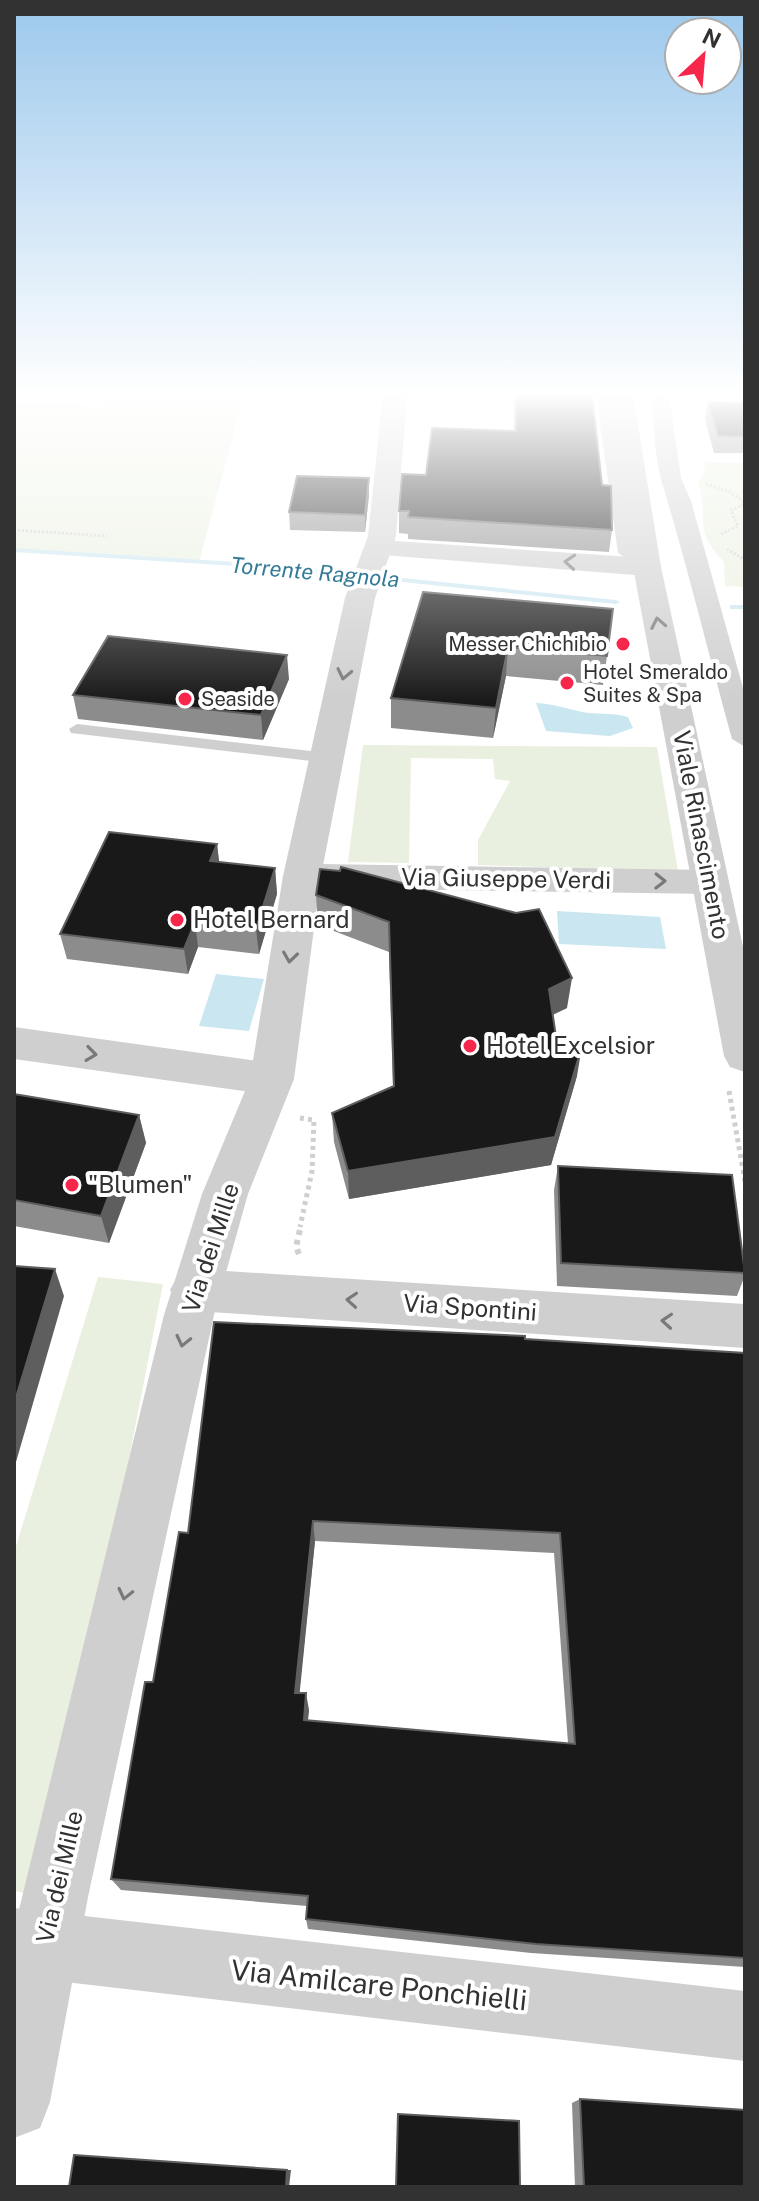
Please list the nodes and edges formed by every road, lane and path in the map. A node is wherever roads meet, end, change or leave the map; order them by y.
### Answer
1 (381, 497) edge
2 (625, 497) edge
3 (632, 497) edge
4 (679, 497) edge
5 (745, 503) edge
6 (14, 530) edge
7 (712, 534) dead end
8 (107, 536) dead end
9 (638, 560) junction
10 (372, 568) junction
11 (77, 729) dead end
12 (745, 739) edge
13 (328, 758) junction
14 (302, 876) junction
15 (710, 882) junction
16 (14, 1043) edge
17 (745, 1056) edge
18 (272, 1079) junction
19 (195, 1290) junction
20 (745, 1326) edge
21 (29, 1945) edge
22 (745, 2026) edge
23 (17, 2072) edge

1 - 10 street, Via dei Mille
2 - 9 street
3 - 9 street, Viale Rinascimento
4 - 12 street
5 - 7 path
6 - 8 path
9 -> 10 street
15 -> 9 street, Viale Rinascimento
10 -> 13 street, Via dei Mille
11 - 13 lane
13 - 14 street, Via dei Mille
14 -> 15 street, Via Giuseppe Verdi
14 -> 18 street, Via dei Mille
15 - 17 street, Viale Rinascimento
16 -> 18 street
18 - 19 street, Via dei Mille
20 -> 19 street, Via Spontini
19 -> 21 street, Via dei Mille
21 - 22 street, Via Amilcare Ponchielli
21 - 23 street, Via dei Mille

